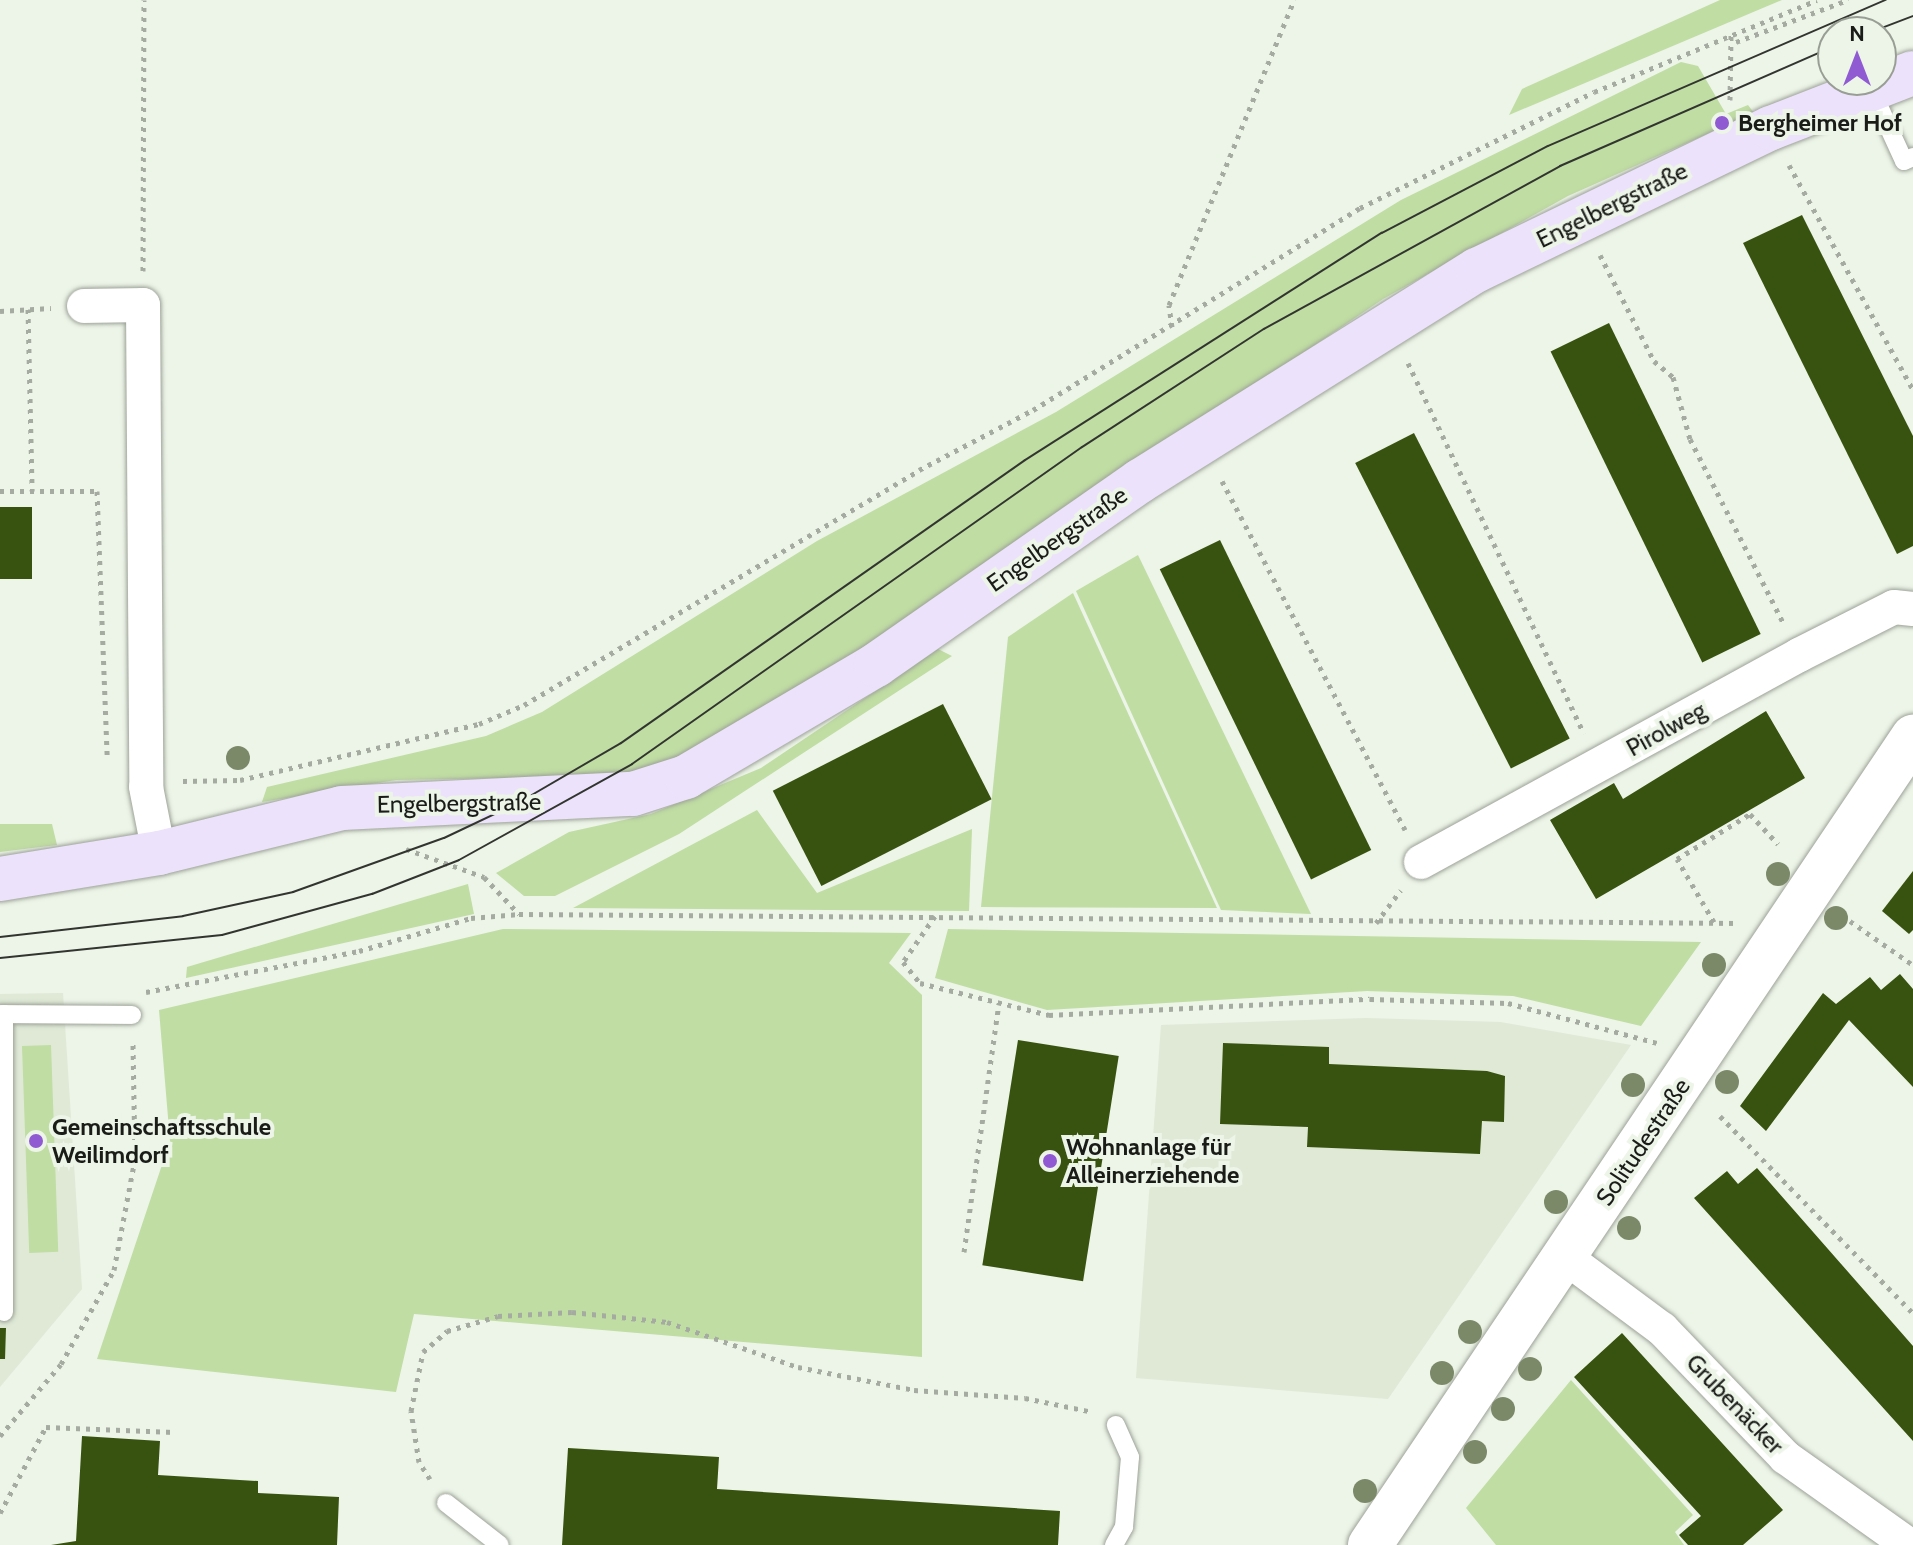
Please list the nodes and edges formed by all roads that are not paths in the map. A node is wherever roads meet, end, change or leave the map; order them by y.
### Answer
1 (1853, 96) edge
2 (1874, 96) edge
3 (1913, 157) edge
4 (84, 306) road end
5 (1913, 609) edge
6 (1913, 737) edge
7 (159, 853) junction
8 (1421, 862) road end
9 (0, 879) edge
10 (2, 1014) edge
11 (132, 1015) road end
12 (1565, 1257) junction
13 (4, 1312) dead end
14 (1116, 1425) road end
15 (446, 1503) road end
16 (500, 1545) edge
17 (1114, 1545) edge
18 (1370, 1545) edge
19 (1909, 1545) edge

1 - 7 main road, Engelbergstraße
2 - 3 lane
4 - 7 street
5 - 8 street, Pirolweg
6 - 12 street, Solitudestraße
7 - 9 main road, Engelbergstraße
10 - 11 lane
10 - 13 lane
12 - 18 street, Solitudestraße
12 - 19 street, Grubenäcker
14 - 17 lane
15 - 16 lane

